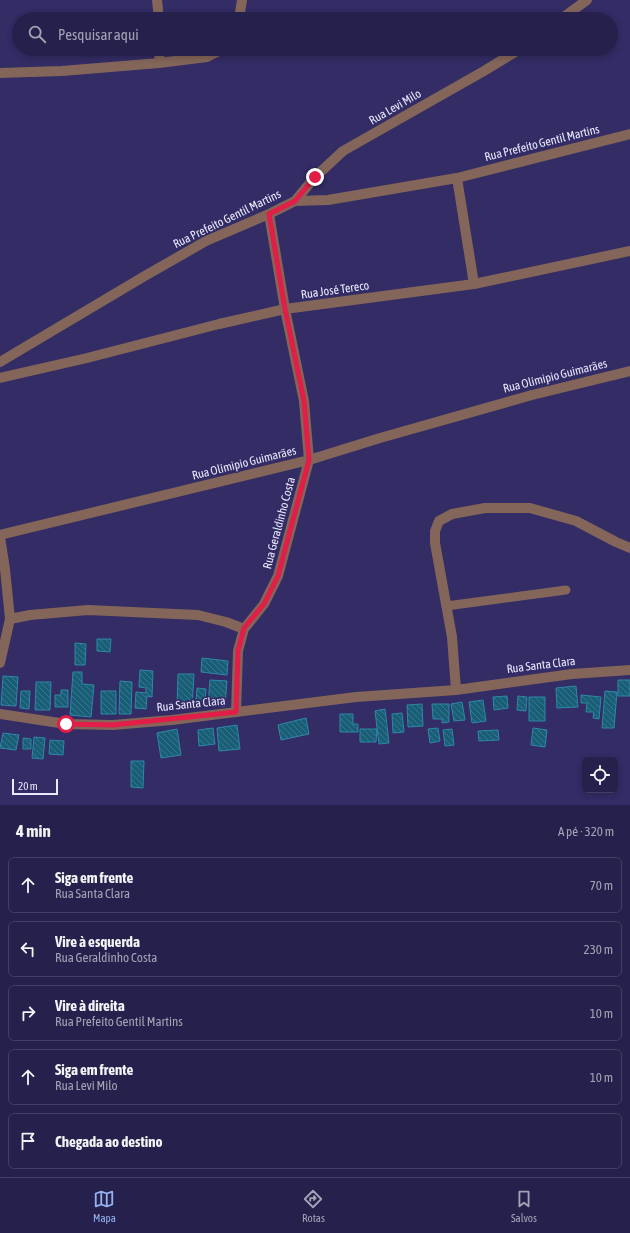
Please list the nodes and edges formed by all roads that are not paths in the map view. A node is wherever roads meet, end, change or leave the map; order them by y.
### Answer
1 (157, 0) edge
2 (242, 0) edge
3 (587, 0) edge
4 (159, 12) edge
5 (240, 12) edge
6 (571, 12) edge
7 (160, 56) edge
8 (208, 56) edge
9 (509, 56) edge
10 (159, 63) junction
11 (0, 73) edge
12 (630, 134) edge
13 (457, 178) junction
14 (295, 201) junction
15 (269, 214) junction
16 (630, 251) edge
17 (474, 284) junction
18 (285, 309) junction
19 (0, 362) edge
20 (630, 371) edge
21 (0, 378) edge
22 (309, 460) junction
23 (0, 536) edge
24 (630, 548) edge
25 (566, 590) dead end
26 (446, 606) junction
27 (10, 619) junction
28 (244, 628) junction
29 (0, 663) edge
30 (630, 670) edge
31 (456, 690) junction
32 (236, 712) junction
33 (0, 714) edge

1 - 4 street
2 - 5 street
3 - 6 street
7 - 10 street
8 - 10 street
9 - 14 street, Rua Levi Milo
10 - 11 street
12 - 13 street, Rua Prefeito Gentil Martins
13 - 14 street, Rua Prefeito Gentil Martins
13 - 17 street
14 - 15 street, Rua Prefeito Gentil Martins
15 - 18 street, Rua Geraldinho Costa
15 - 19 street, Rua Prefeito Gentil Martins
16 - 17 street, Rua José Tereco
17 - 18 street, Rua José Tereco
18 - 21 street, Rua José Tereco
18 - 22 street, Rua Geraldinho Costa
20 - 22 street, Rua Olímipio Guimarães
22 - 23 street, Rua Olímipio Guimarães
22 - 28 street, Rua Geraldinho Costa
23 - 27 street, Rua Olímipio Guimarães
24 - 26 street
25 - 26 lane
26 - 31 street
27 - 28 street
27 - 29 street, Rua Olímipio Guimarães
28 - 32 street, Rua Geraldinho Costa
30 - 31 street, Rua Santa Clara
31 - 32 street, Rua Santa Clara
32 - 33 street, Rua Santa Clara

